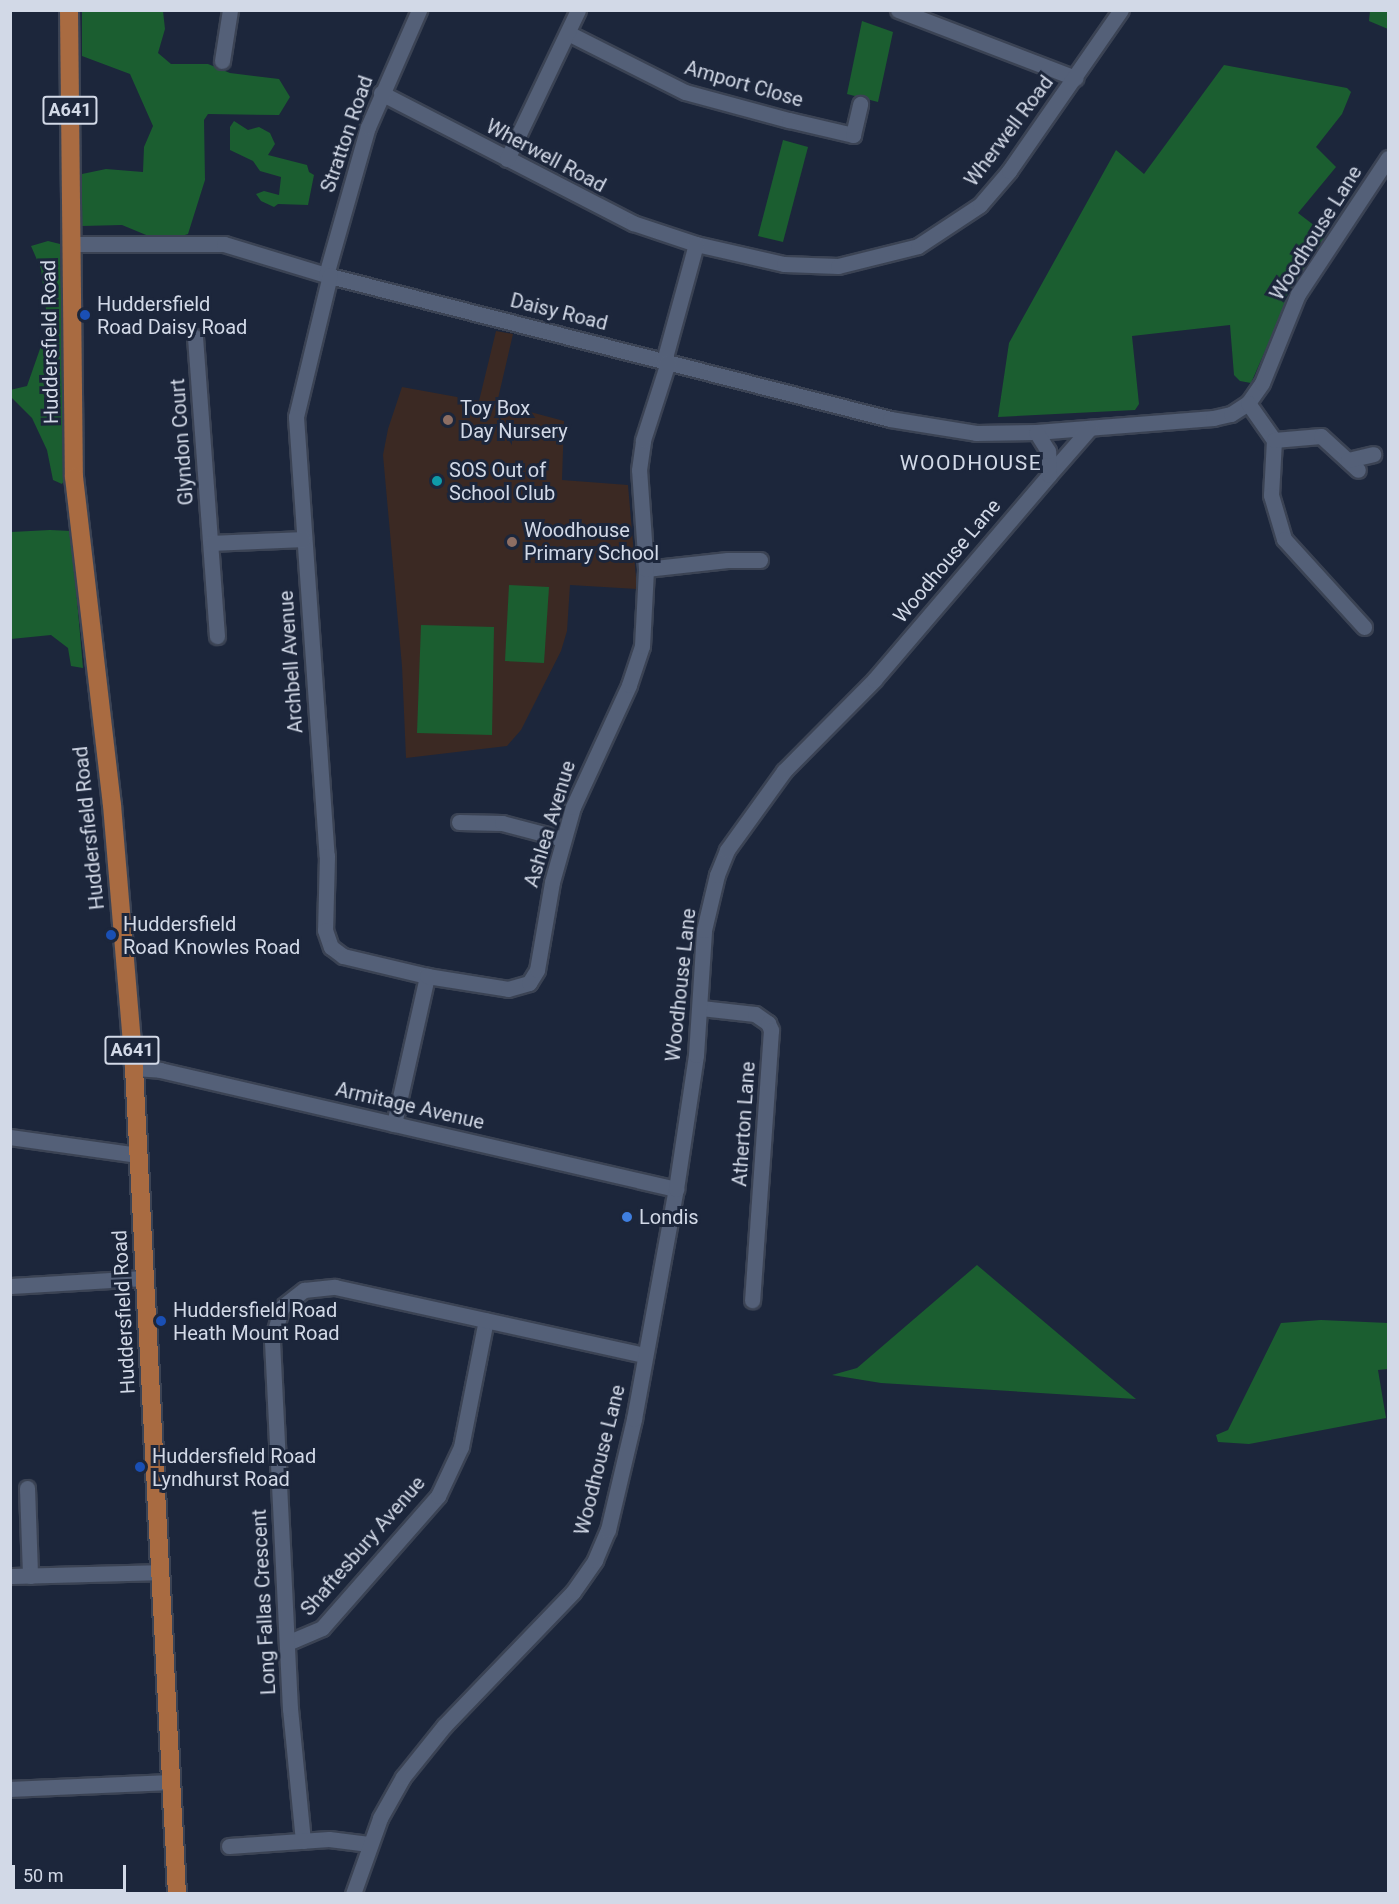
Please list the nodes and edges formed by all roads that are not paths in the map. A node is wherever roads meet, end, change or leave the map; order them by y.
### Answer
1 (69, 10) edge
2 (230, 10) edge
3 (419, 10) edge
4 (578, 10) edge
5 (898, 10) edge
6 (1121, 10) edge
7 (567, 33) junction
8 (222, 61) dead end
9 (1075, 78) junction
10 (381, 93) junction
11 (860, 104) dead end
12 (1389, 158) edge
13 (507, 159) junction
14 (72, 244) junction
15 (696, 244) junction
16 (328, 275) junction
17 (195, 337) dead end
18 (666, 362) junction
19 (1248, 403) junction
20 (1090, 428) junction
21 (1036, 432) junction
22 (1274, 440) junction
23 (1373, 454) dead end
24 (1049, 475) junction
25 (303, 539) junction
26 (211, 543) junction
27 (760, 560) dead end
28 (646, 569) junction
29 (1364, 627) dead end
30 (217, 636) dead end
31 (459, 822) dead end
32 (563, 839) junction
33 (427, 976) junction
34 (700, 1008) junction
35 (134, 1068) junction
36 (394, 1124) junction
37 (10, 1137) edge
38 (138, 1155) junction
39 (676, 1189) junction
40 (145, 1278) junction
41 (10, 1286) edge
42 (752, 1300) dead end
43 (486, 1320) junction
44 (645, 1355) junction
45 (27, 1488) dead end
46 (158, 1572) junction
47 (10, 1576) edge
48 (30, 1576) junction
49 (286, 1643) junction
50 (169, 1782) junction
51 (10, 1789) edge
52 (303, 1841) junction
53 (369, 1844) junction
54 (229, 1846) dead end
55 (177, 1893) edge
56 (353, 1893) edge

1 - 14 main road, Huddersfield Road / A641
2 - 8 street
3 - 10 street, Stratton Road
4 - 7 street
5 - 9 street
6 - 9 street, Wherwell Road
7 - 11 street, Amport Close
7 - 13 street
9 - 15 street, Wherwell Road
10 - 13 street, Wherwell Road
10 - 16 street, Stratton Road
12 - 19 street, Woodhouse Lane
13 - 15 street, Wherwell Road
14 - 16 street, Daisy Road
14 - 35 main road, Huddersfield Road / A641
15 - 18 street
16 - 18 street, Daisy Road
16 - 25 street, Archbell Avenue
17 - 26 street, Glyndon Court
18 - 21 street, Daisy Road
18 - 28 street, Ashlea Avenue
19 - 20 street, Woodhouse Lane
19 - 22 street
20 - 21 street, Woodhouse Lane
20 - 24 street, Woodhouse Lane
21 - 24 street
22 - 23 street
22 - 29 street
24 - 34 street, Woodhouse Lane
25 - 26 street
25 - 33 street, Archbell Avenue
26 - 30 street, Glyndon Court
27 - 28 street
28 - 32 street, Ashlea Avenue
31 - 32 street
32 - 33 street, Ashlea Avenue
33 - 36 street
34 - 39 street, Woodhouse Lane
34 - 42 street, Atherton Lane
35 - 36 street, Armitage Avenue
35 - 38 main road, Huddersfield Road / A641
36 - 39 street, Armitage Avenue
37 - 38 street
38 - 40 main road, Huddersfield Road / A641
39 - 44 street, Woodhouse Lane
40 - 41 street
40 - 46 main road, Huddersfield Road / A641
43 - 44 street, Long Fallas Crescent
43 - 49 street, Shaftesbury Avenue
43 - 49 street, Long Fallas Crescent
44 - 53 street, Woodhouse Lane
45 - 48 street
46 - 48 street
46 - 50 main road, Huddersfield Road / A641
47 - 48 street
49 - 52 street, Long Fallas Crescent
50 - 51 street
50 - 55 main road, Huddersfield Road / A641
52 - 53 street
52 - 54 street
53 - 56 street, Woodhouse Lane

